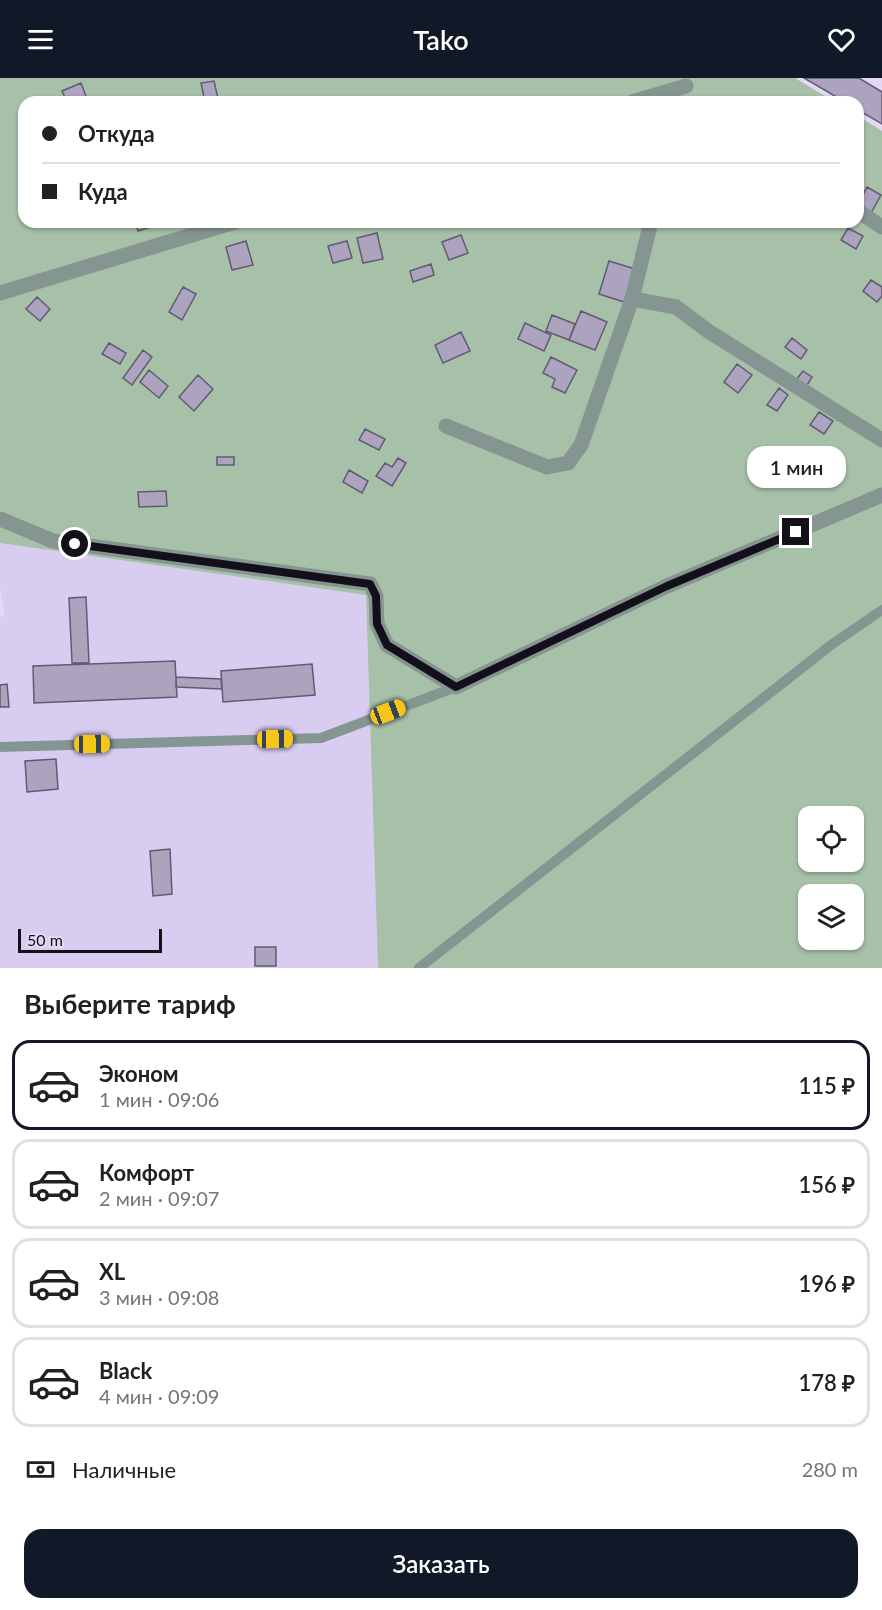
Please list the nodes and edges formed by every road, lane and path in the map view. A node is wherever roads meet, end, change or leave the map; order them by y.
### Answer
1 (687, 82) edge
2 (648, 96) edge
3 (864, 215) edge
4 (882, 227) edge
5 (215, 228) edge
6 (650, 228) edge
7 (0, 293) edge
8 (632, 299) junction
9 (446, 426) dead end
10 (882, 440) edge
11 (882, 495) edge
12 (0, 519) edge
13 (882, 610) edge
14 (456, 687) junction
15 (0, 747) edge
16 (419, 968) edge

1 - 2 street
3 - 4 street
5 - 7 street
6 - 8 street
8 - 9 street
8 - 10 street
11 - 14 street
12 - 14 street
13 - 16 lane
14 - 15 lane

